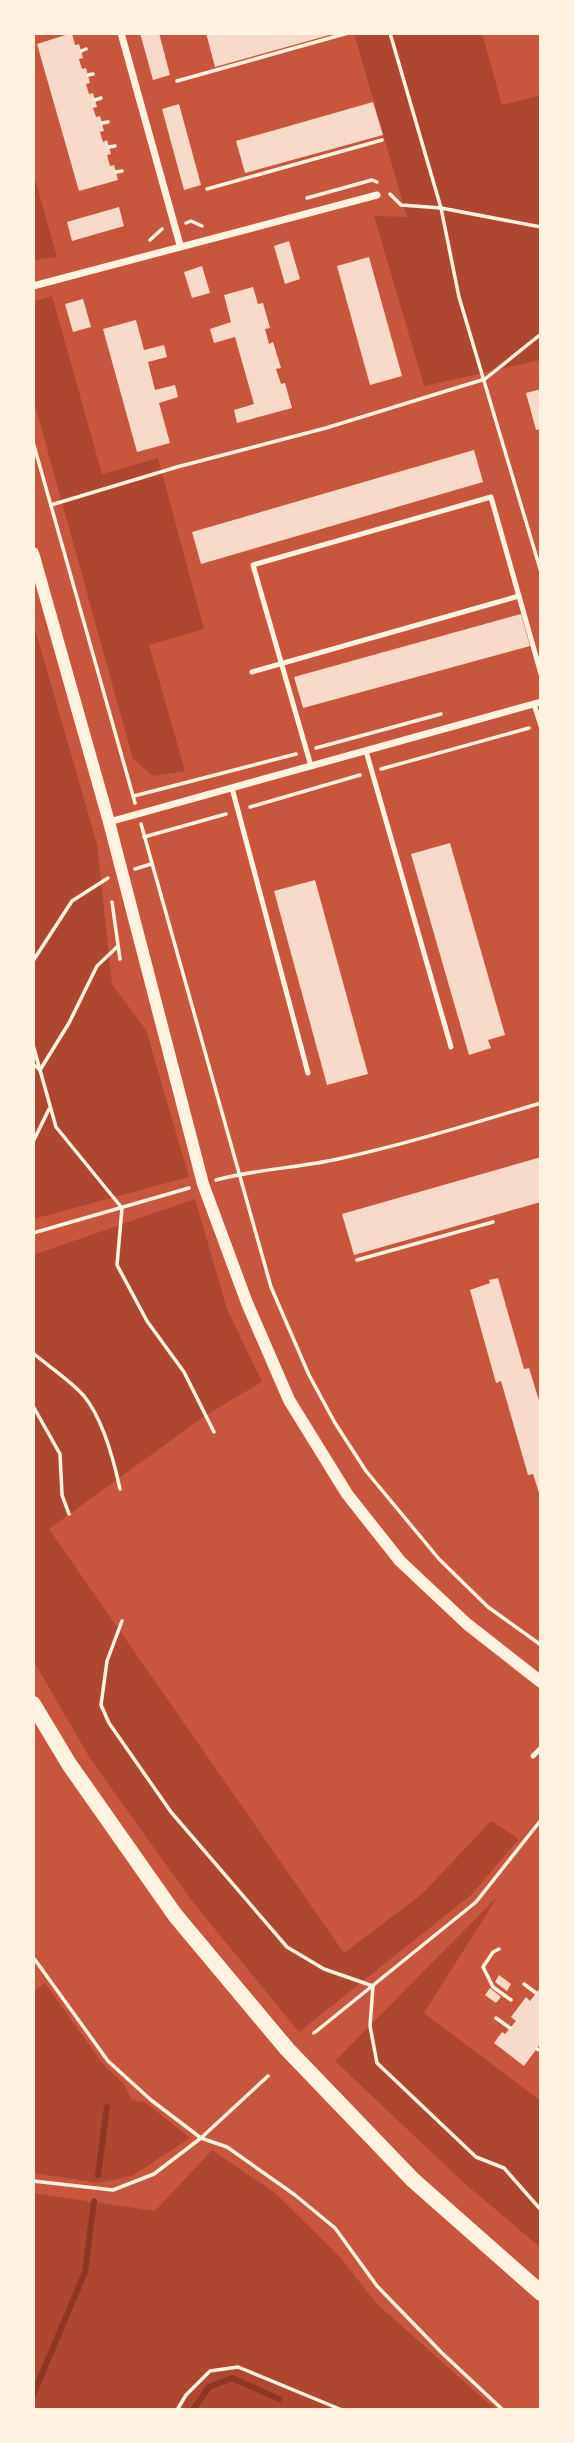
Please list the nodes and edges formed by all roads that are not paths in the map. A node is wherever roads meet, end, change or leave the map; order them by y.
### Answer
1 (121, 33) edge
2 (377, 195) dead end
3 (180, 245) junction
4 (33, 286) edge
5 (33, 553) edge
6 (519, 596) junction
7 (281, 664) junction
8 (252, 672) dead end
9 (541, 674) edge
10 (537, 703) edge
11 (540, 725) edge
12 (366, 751) junction
13 (311, 766) junction
14 (232, 788) junction
15 (109, 822) junction
16 (451, 1047) dead end
17 (309, 1073) dead end
18 (541, 1682) edge
19 (33, 1704) edge
20 (541, 1748) edge
21 (533, 1756) dead end
22 (541, 2292) edge

1 - 3 street
2 - 3 street
3 - 4 street
5 - 15 street
6 - 7 lane
6 - 7 lane
6 - 9 lane
7 - 8 lane
7 - 13 lane
10 - 11 lane
10 - 12 street
12 - 13 street
12 - 16 lane
13 - 14 street
14 - 15 street
14 - 17 lane
15 - 18 street
19 - 22 main road
20 - 21 lane

